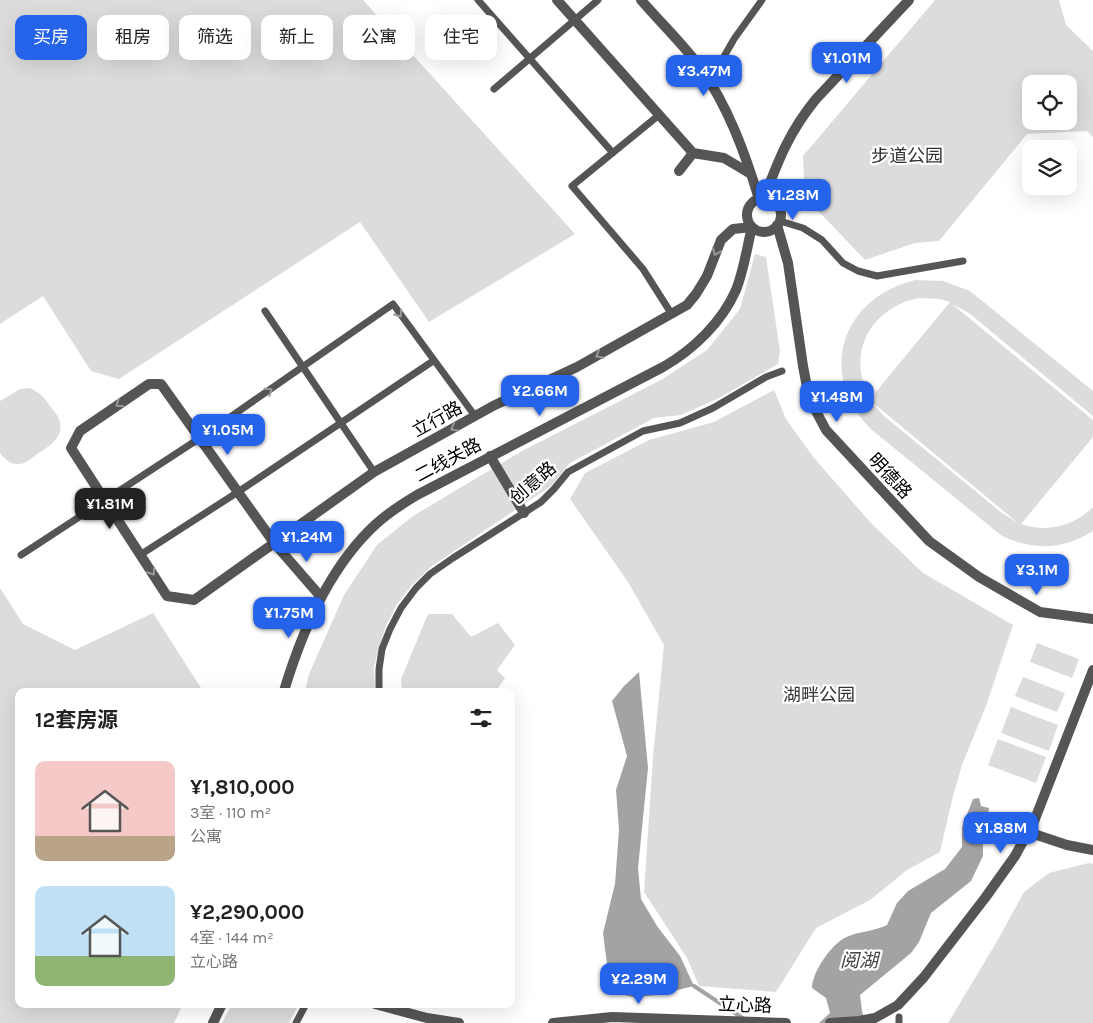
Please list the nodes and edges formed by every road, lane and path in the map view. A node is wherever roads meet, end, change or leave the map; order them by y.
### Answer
1 (478, 0) edge
2 (558, 0) edge
3 (598, 0) edge
4 (641, 0) edge
5 (762, 0) edge
6 (909, 0) edge
7 (576, 20) junction
8 (530, 59) junction
9 (707, 77) junction
10 (494, 90) dead end
11 (659, 115) junction
12 (613, 153) junction
13 (693, 153) junction
14 (679, 171) dead end
15 (751, 174) junction
16 (761, 199) junction
17 (779, 223) junction
18 (752, 227) junction
19 (963, 262) dead end
20 (265, 311) dead end
21 (671, 313) junction
22 (434, 361) junction
23 (303, 367) junction
24 (782, 371) dead end
25 (475, 416) junction
26 (341, 423) junction
27 (200, 438) junction
28 (490, 456) junction
29 (374, 472) junction
30 (238, 492) junction
31 (105, 500) junction
32 (524, 513) junction
33 (275, 544) junction
34 (21, 555) dead end
35 (140, 555) junction
36 (321, 598) junction
37 (1093, 619) edge
38 (1093, 670) edge
39 (285, 688) edge
40 (379, 688) edge
41 (1028, 832) junction
42 (1093, 850) edge
43 (898, 1005) junction
44 (220, 1008) edge
45 (304, 1008) edge
46 (387, 1008) edge
47 (426, 1020) edge
48 (648, 1020) edge
49 (899, 1020) edge
50 (744, 1022) edge
51 (213, 1023) edge
52 (296, 1023) edge
53 (459, 1023) edge
54 (553, 1023) edge
55 (786, 1023) edge
56 (830, 1023) edge

1 - 8 lane
2 - 7 street
3 - 7 lane
4 - 9 street
5 - 9 lane
6 - 16 street
7 - 8 lane
7 - 11 street
8 - 10 lane
8 - 12 lane
9 - 15 street
11 - 12 lane
11 - 13 street
12 - 21 lane
13 - 14 street
13 - 15 street
15 - 16 street
16 - 17 street
16 - 18 street
17 - 18 street
17 - 19 lane
17 - 37 street, 明德路
18 -> 21 street, 立行路
18 - 28 street, 二线关路
20 - 23 lane
21 -> 25 street, 立行路
23 -> 22 lane
22 - 25 lane
22 - 26 lane
23 - 26 lane
27 -> 23 lane
24 - 32 lane, 创意路
25 -> 29 street, 立行路
26 - 29 lane
26 - 30 lane
27 - 30 street
27 - 31 lane
27 -> 31 street, 立行路
28 - 32 street
28 - 36 street, 二线关路
29 - 33 street, 立行路
30 - 33 street
30 - 35 lane
31 - 34 lane
31 - 35 street, 立行路
32 - 40 lane, 创意路
35 -> 33 street, 立行路
33 - 36 street
36 - 39 street, 二线关路
38 - 41 street
41 - 42 street
41 - 43 street
43 - 49 street
43 - 56 street
44 - 51 street
45 - 52 lane
46 - 47 street
47 - 53 street
48 - 50 street, 立心路
48 - 54 street, 立心路
50 - 55 street, 立心路

